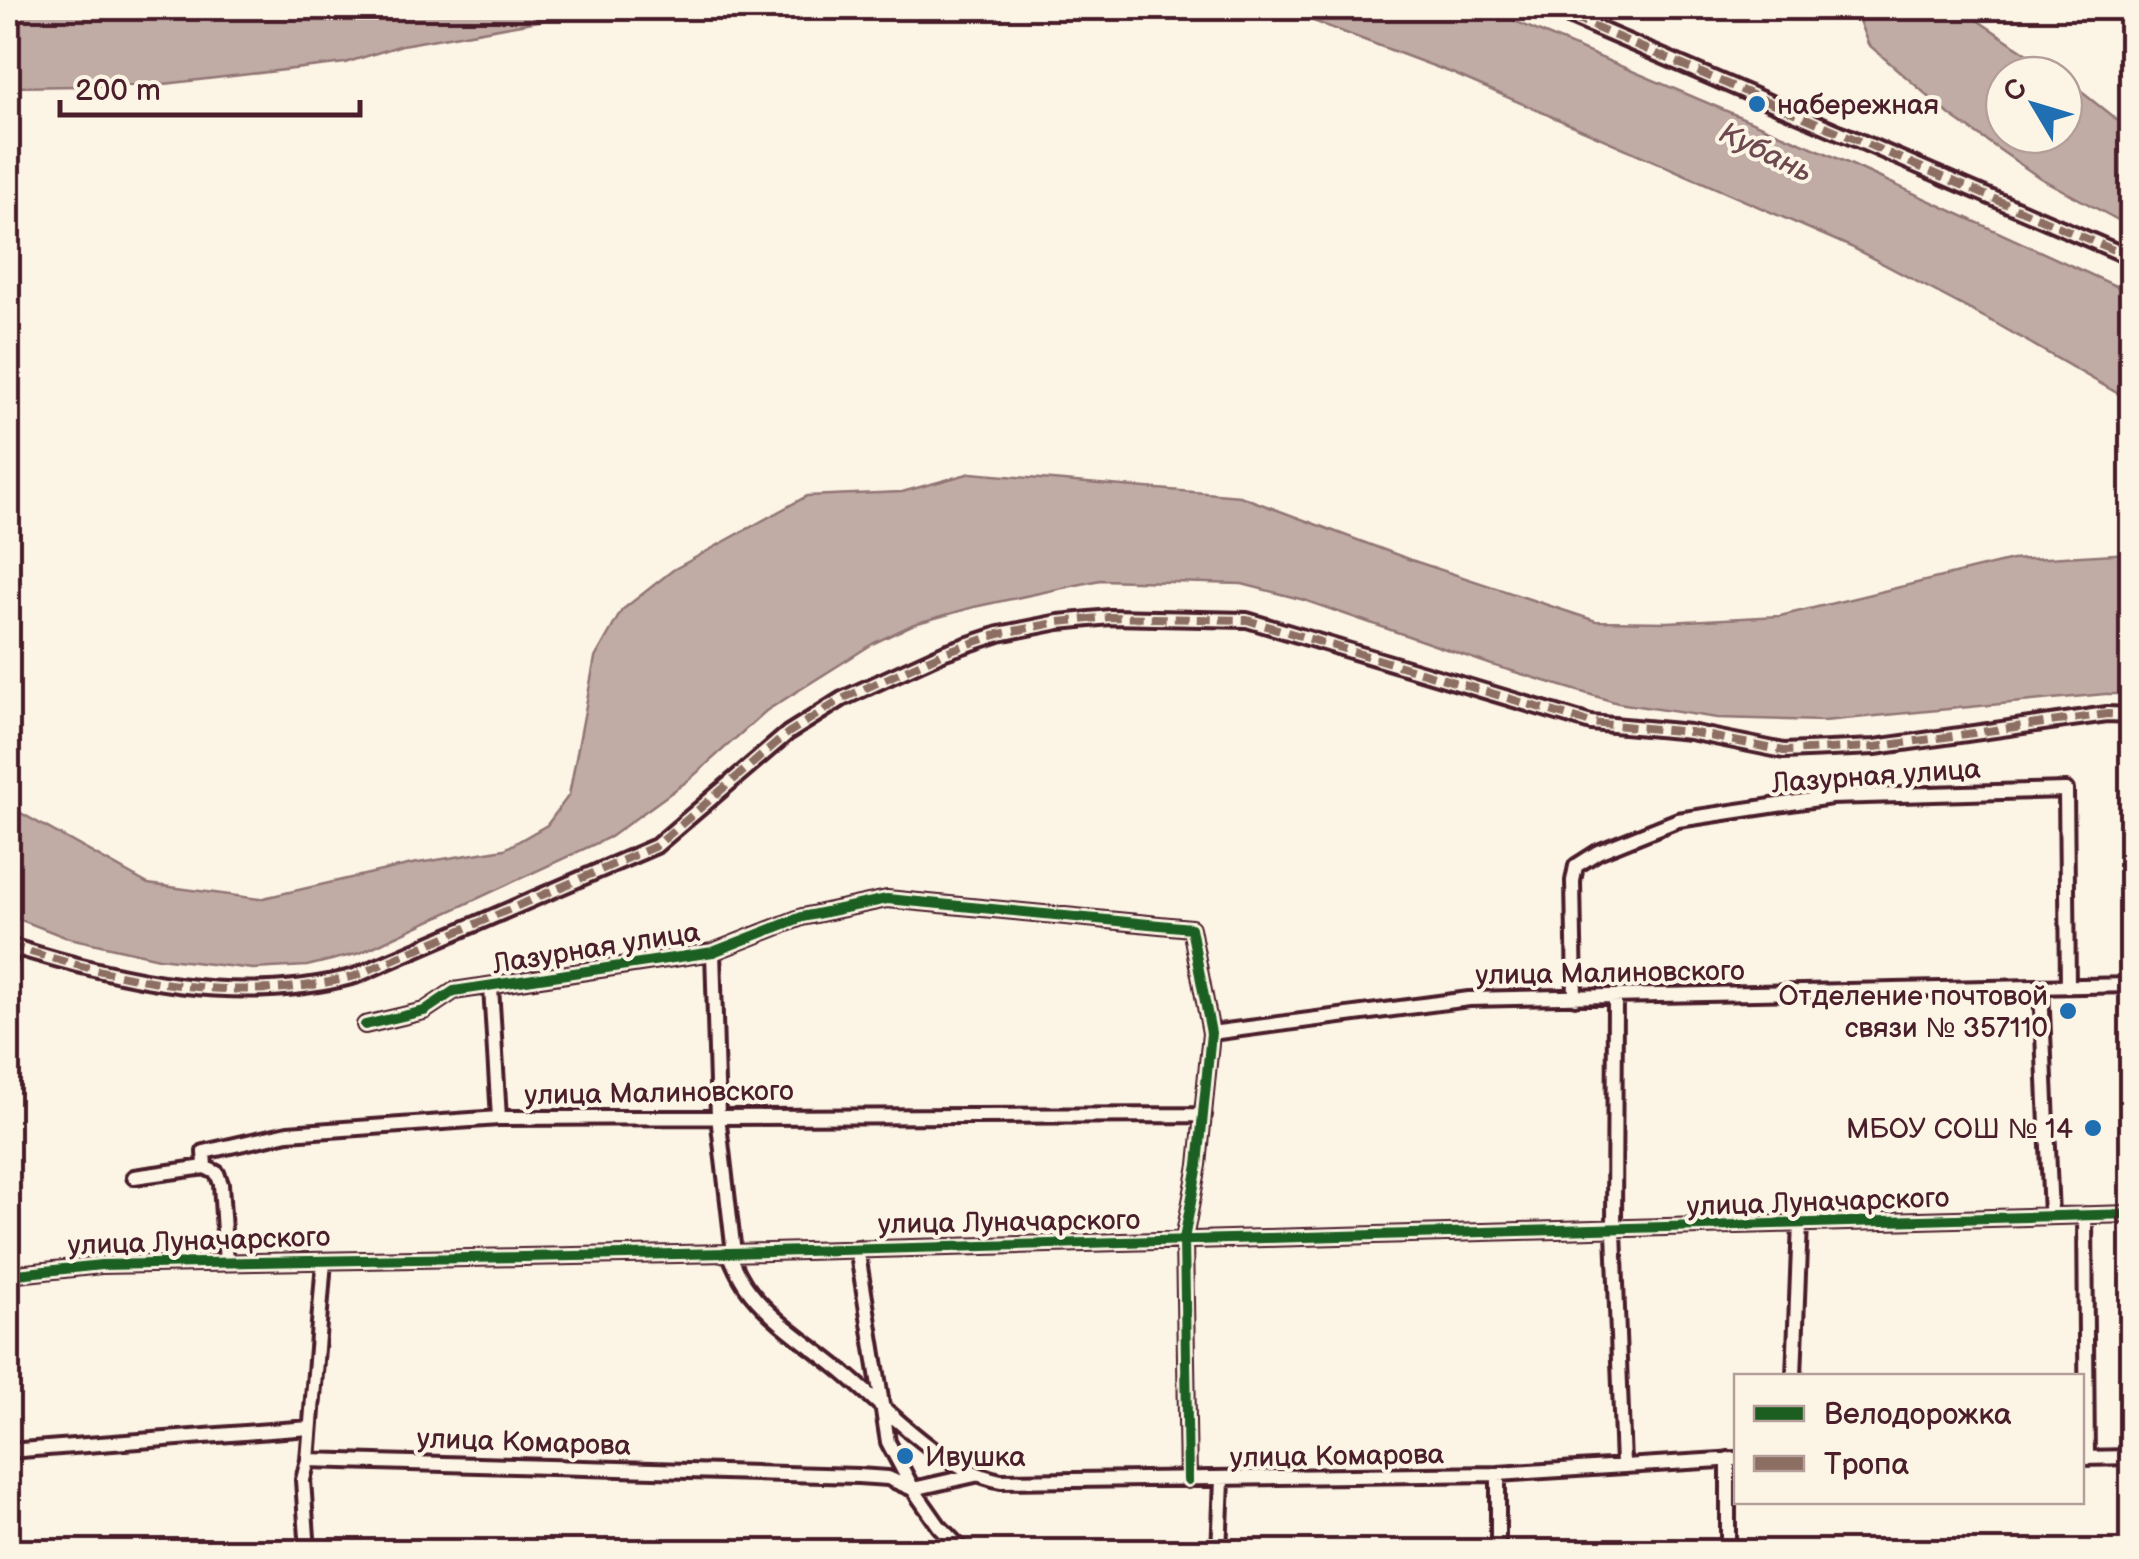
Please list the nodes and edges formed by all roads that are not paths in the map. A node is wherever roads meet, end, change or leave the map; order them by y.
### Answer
1 (1550, 8) edge
2 (2132, 258) edge
3 (2132, 715) edge
4 (12, 946) edge
5 (714, 952) junction
6 (8, 960) edge
7 (2132, 985) edge
8 (2068, 986) junction
9 (491, 987) junction
10 (2041, 988) junction
11 (1615, 997) junction
12 (1575, 998) junction
13 (366, 1025) dead end
14 (1211, 1032) junction
15 (8, 1048) edge
16 (8, 1083) edge
17 (1204, 1115) junction
18 (718, 1116) junction
19 (499, 1118) junction
20 (204, 1167) junction
21 (134, 1176) dead end
22 (2085, 1214) junction
23 (2132, 1214) edge
24 (2051, 1215) junction
25 (1800, 1223) junction
26 (1614, 1231) junction
27 (1184, 1240) junction
28 (857, 1248) junction
29 (731, 1253) junction
30 (324, 1261) junction
31 (226, 1262) junction
32 (8, 1276) edge
33 (1794, 1374) edge
34 (880, 1402) junction
35 (310, 1428) junction
36 (8, 1451) edge
37 (2132, 1457) edge
38 (2084, 1458) edge
39 (1732, 1459) edge
40 (308, 1460) junction
41 (1623, 1464) junction
42 (1498, 1474) junction
43 (976, 1475) junction
44 (1188, 1480) junction
45 (1222, 1480) junction
46 (912, 1489) junction
47 (308, 1552) edge
48 (964, 1552) edge
49 (1219, 1552) edge
50 (1498, 1552) edge
51 (1728, 1552) edge

1 - 2 street
3 - 4 street
4 - 6 street
5 - 9 street, Лазурная улица
5 - 14 street, Лазурная улица
5 - 18 street
7 - 8 street, улица Малиновского
8 - 10 street, улица Малиновского
8 - 12 street, Лазурная улица
9 - 13 street, Лазурная улица
9 - 19 street
10 - 11 street, улица Малиновского
10 - 24 street
11 - 12 street, улица Малиновского
11 - 26 street
12 - 14 street, улица Малиновского
14 - 17 street
15 - 16 street
17 - 18 street, улица Малиновского
17 - 27 street
18 - 19 street, улица Малиновского
18 - 29 street
19 - 20 street, улица Малиновского
20 - 21 street, улица Малиновского
20 - 31 street
22 - 23 street, улица Луначарского
22 - 24 street, улица Луначарского
22 - 38 street
24 - 25 street, улица Луначарского
25 - 26 street, улица Луначарского
25 - 33 street
26 - 27 street, улица Луначарского
26 - 41 street
27 - 28 street, улица Луначарского
27 - 44 street
28 - 29 street, улица Луначарского
28 - 34 street
29 - 30 street, улица Луначарского
29 - 34 street, улица Комарова
30 - 31 street, улица Луначарского
30 - 35 street
31 - 32 street, улица Луначарского
34 - 43 street, улица Комарова
34 - 46 street
35 - 36 street
35 - 40 street
37 - 38 street
39 - 41 street, улица Комарова
39 - 51 street
40 - 46 street, улица Комарова
40 - 47 street
41 - 42 street, улица Комарова
42 - 45 street, улица Комарова
42 - 50 street
43 - 44 street, улица Комарова
43 - 46 street, улица Комарова
44 - 45 street, улица Комарова
45 - 49 street
46 - 48 street

